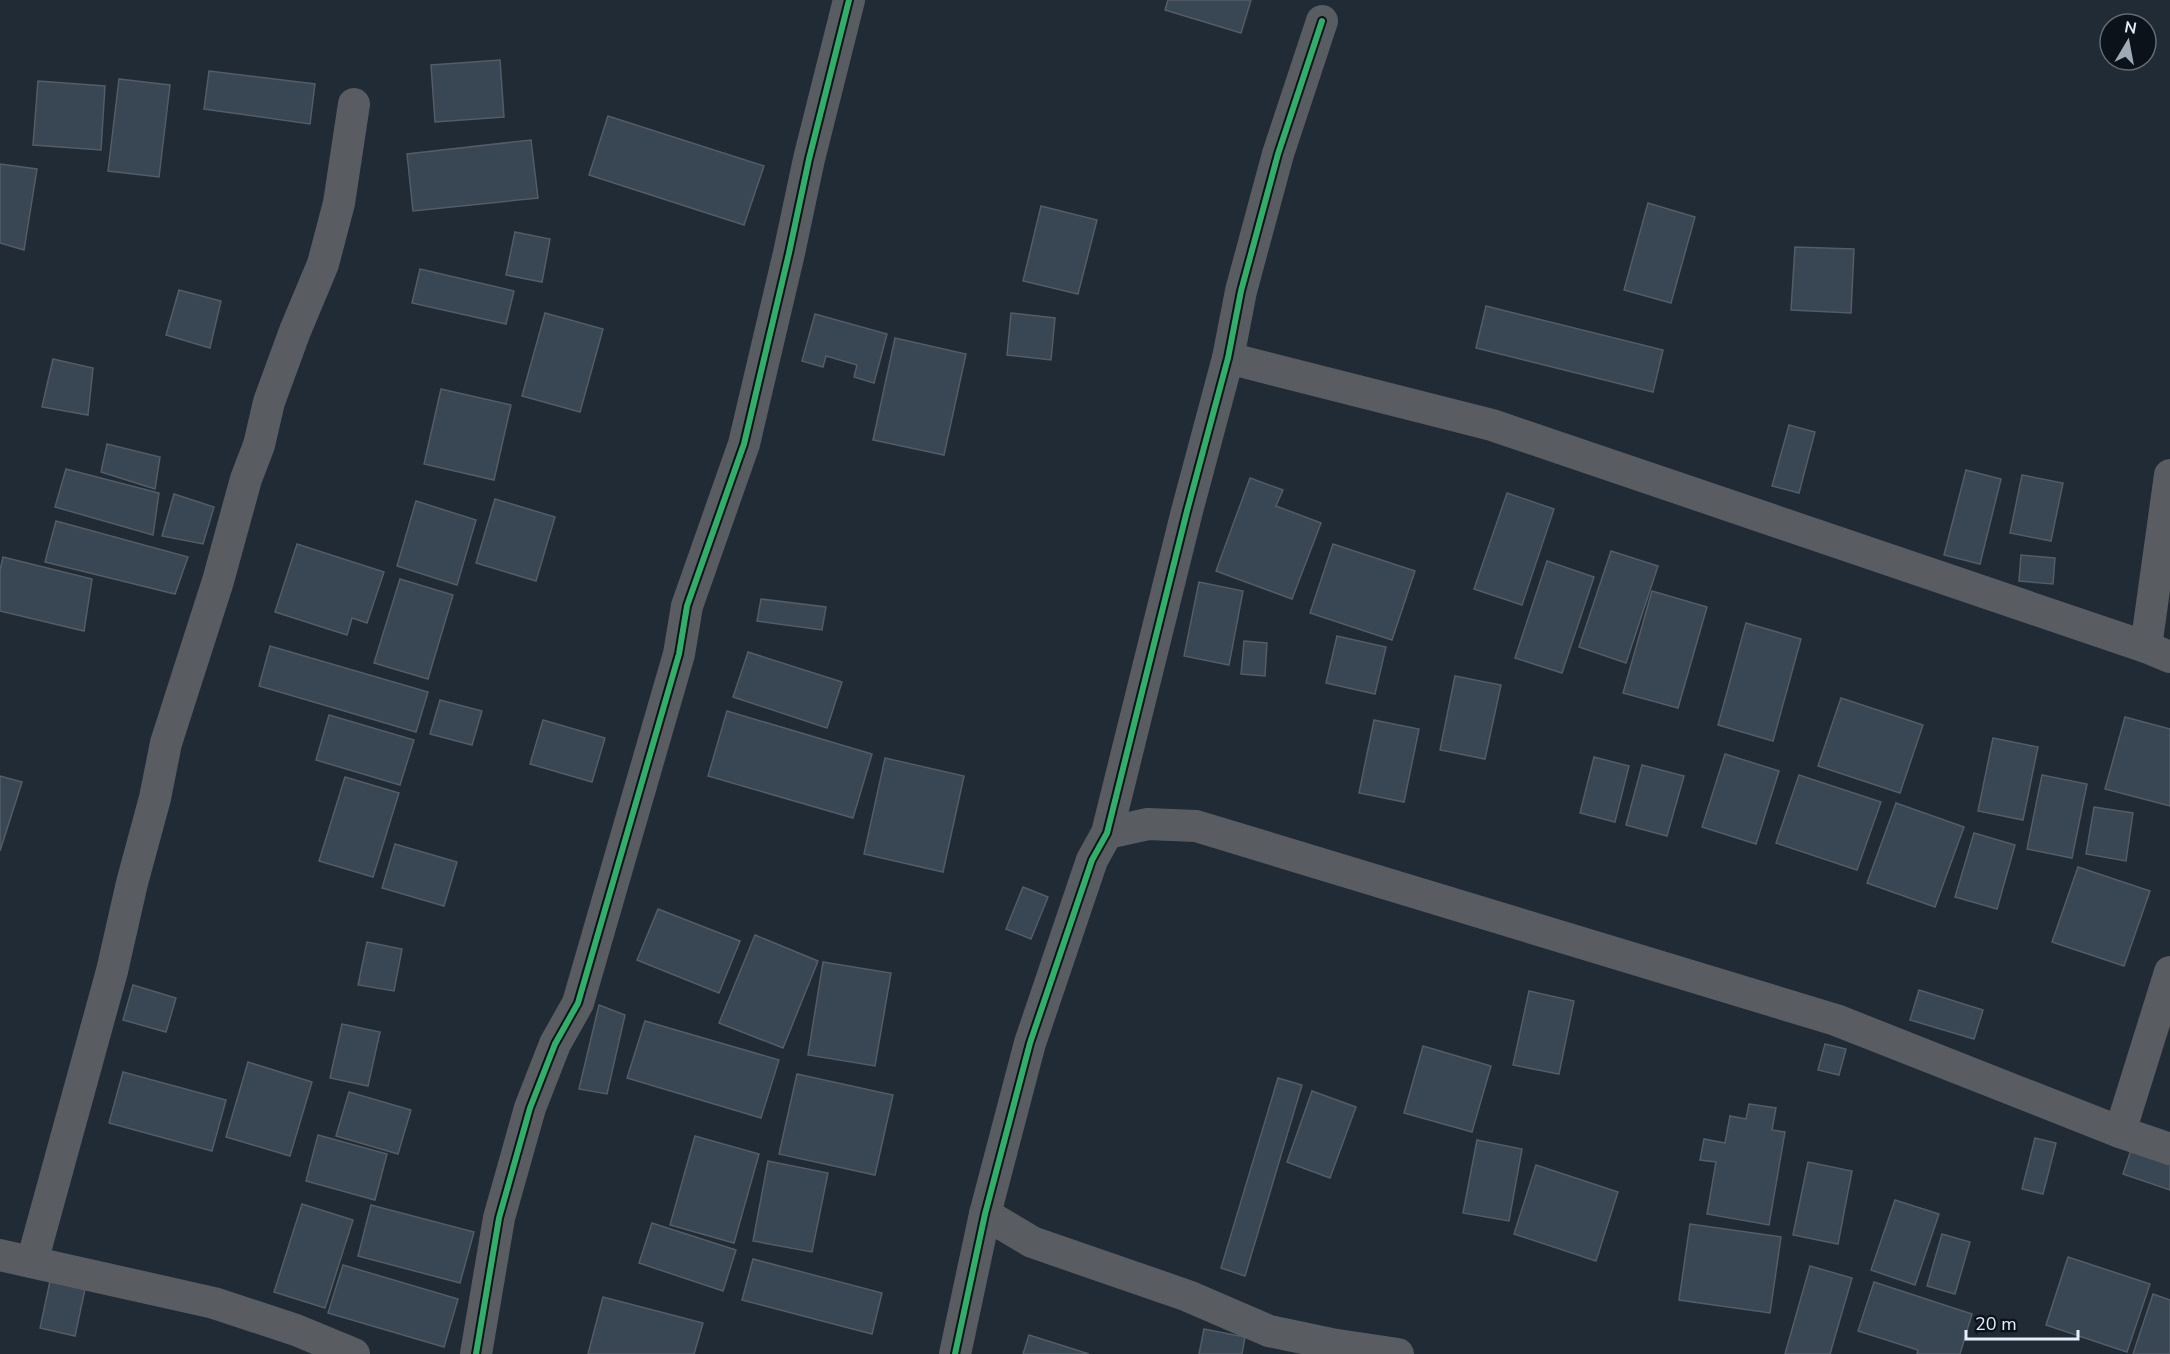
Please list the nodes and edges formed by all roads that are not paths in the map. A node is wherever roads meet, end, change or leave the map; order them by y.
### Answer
1 (849, 0) edge
2 (1322, 21) dead end
3 (354, 104) dead end
4 (1228, 358) junction
5 (2170, 475) edge
6 (2158, 652) edge
7 (1107, 833) junction
8 (2170, 972) edge
9 (2120, 1132) junction
10 (2170, 1149) edge
11 (985, 1214) junction
12 (0, 1255) edge
13 (32, 1262) junction
14 (354, 1354) edge
15 (476, 1354) edge
16 (955, 1354) edge
17 (1398, 1354) edge

1 - 15 street
2 - 4 street
3 - 13 street
4 - 6 street
4 - 7 street
5 - 6 street
7 - 9 street
7 - 11 street
8 - 9 street
9 - 10 street
11 - 16 street
11 - 17 street
12 - 13 street
13 - 14 street

